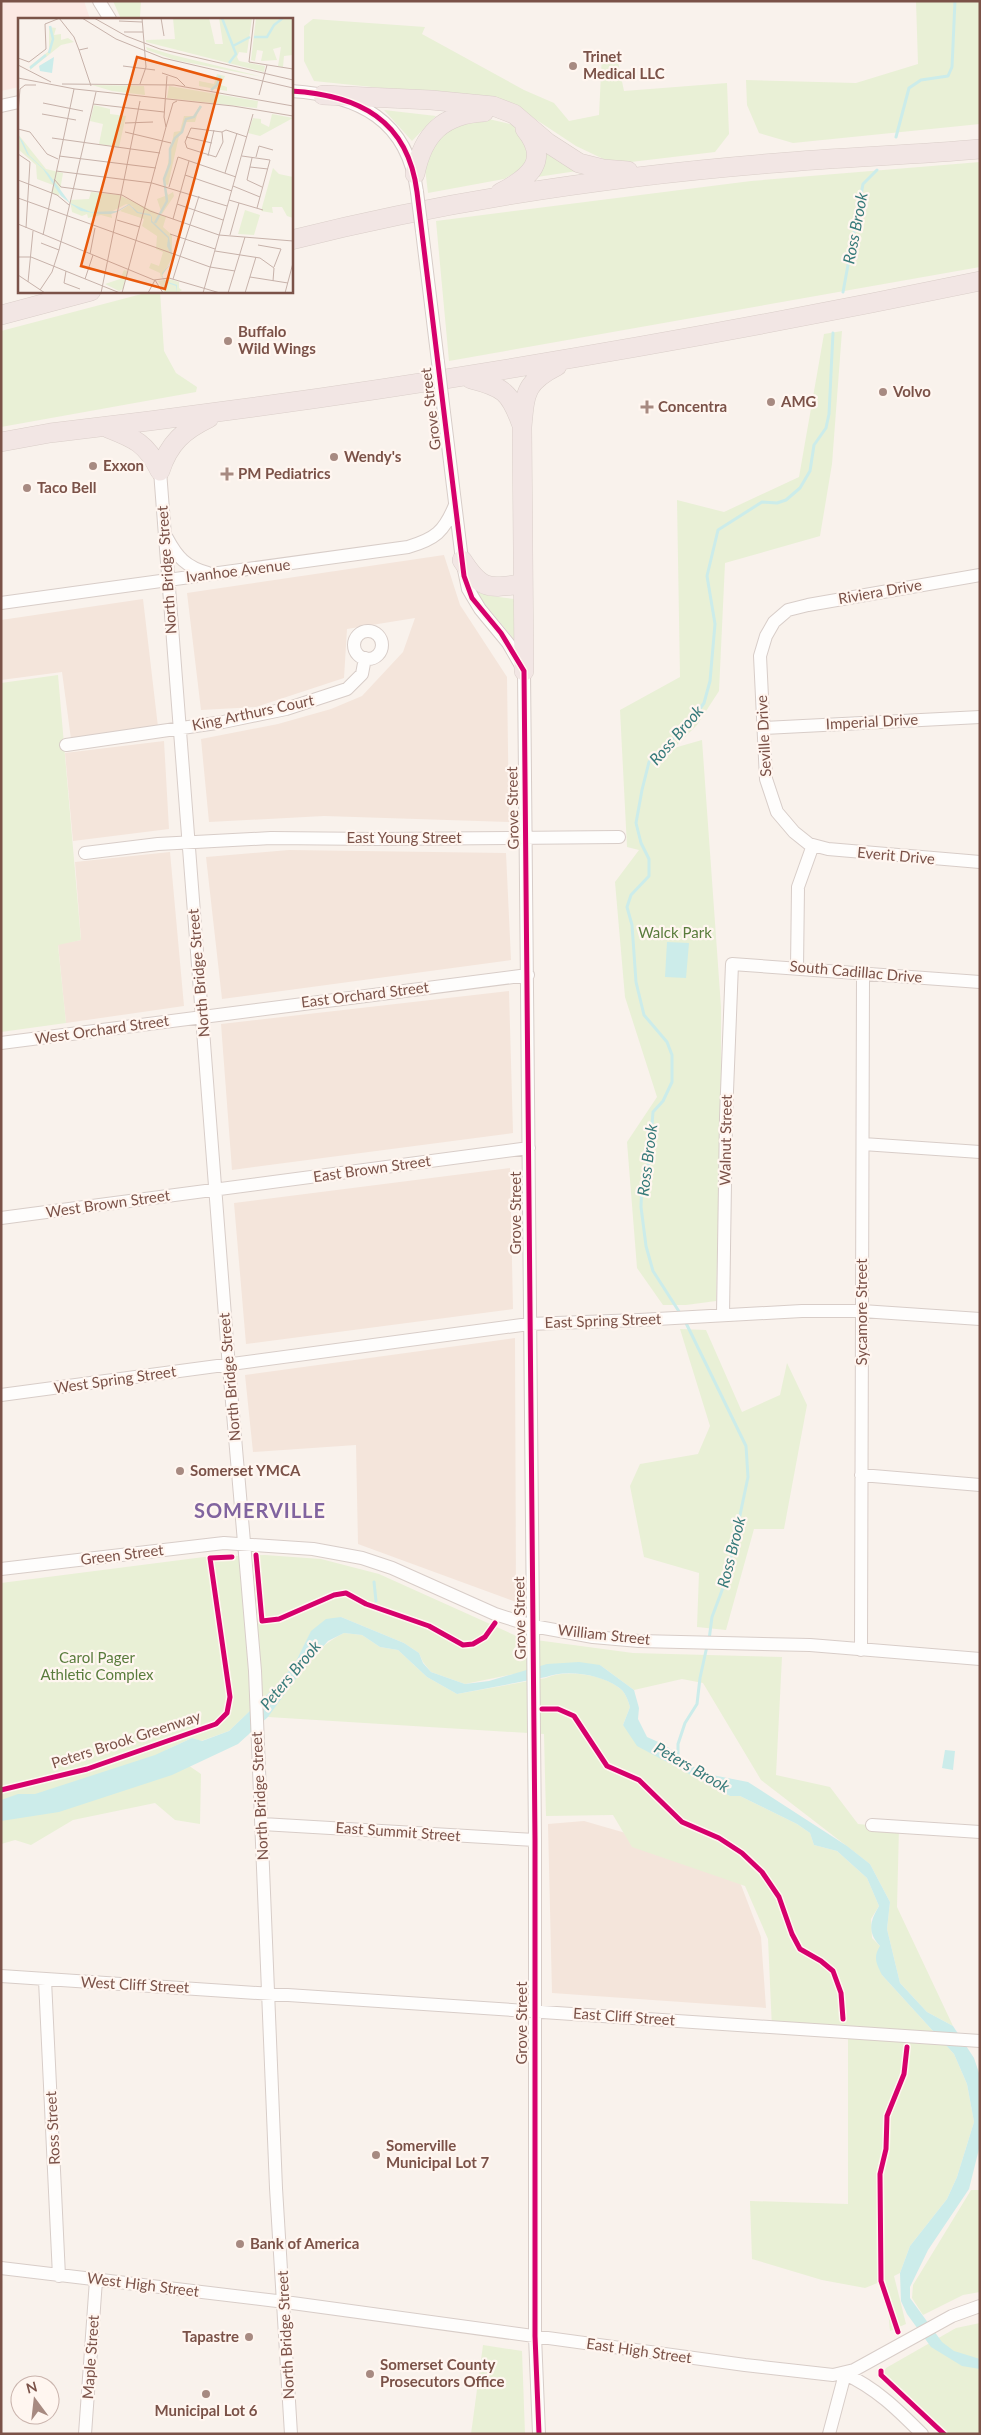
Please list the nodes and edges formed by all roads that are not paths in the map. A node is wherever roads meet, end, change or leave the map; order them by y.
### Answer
1 (98, 1) edge
2 (104, 18) edge
3 (109, 18) edge
4 (292, 91) edge
5 (323, 95) junction
6 (18, 102) edge
7 (1, 106) edge
8 (980, 149) edge
9 (692, 171) junction
10 (416, 183) junction
11 (487, 200) junction
12 (292, 240) edge
13 (980, 282) edge
14 (87, 292) edge
15 (1, 315) edge
16 (568, 360) junction
17 (464, 377) junction
18 (222, 411) junction
19 (104, 426) junction
20 (522, 427) junction
21 (5, 440) edge
22 (160, 471) junction
23 (455, 505) junction
24 (164, 531) junction
25 (462, 560) junction
26 (216, 575) junction
27 (980, 575) edge
28 (168, 579) junction
29 (523, 584) junction
30 (1, 603) edge
31 (782, 616) joint
32 (366, 658) dead end
33 (524, 671) junction
34 (980, 717) edge
35 (180, 728) junction
36 (764, 728) junction
37 (66, 745) dead end
38 (527, 838) junction
39 (619, 838) dead end
40 (188, 842) junction
41 (813, 845) junction
42 (85, 853) dead end
43 (980, 862) edge
44 (732, 964) joint
45 (796, 968) junction
46 (863, 974) junction
47 (528, 975) junction
48 (980, 982) edge
49 (202, 1016) junction
50 (1, 1043) edge
51 (863, 1144) junction
52 (528, 1148) junction
53 (980, 1152) edge
54 (215, 1189) junction
55 (1, 1218) edge
56 (862, 1311) junction
57 (723, 1315) junction
58 (980, 1319) edge
59 (530, 1324) junction
60 (228, 1365) junction
61 (1, 1395) edge
62 (861, 1475) junction
63 (980, 1485) edge
64 (243, 1542) junction
65 (1, 1569) edge
66 (533, 1626) junction
67 (861, 1650) junction
68 (980, 1659) edge
69 (262, 1824) junction
70 (872, 1825) dead end
71 (980, 1832) edge
72 (535, 1840) junction
73 (1, 1976) edge
74 (45, 1980) junction
75 (269, 1993) junction
76 (535, 2012) junction
77 (980, 2041) edge
78 (1, 2268) edge
79 (60, 2276) junction
80 (96, 2280) junction
81 (285, 2302) junction
82 (980, 2306) edge
83 (535, 2336) junction
84 (845, 2374) junction
85 (85, 2434) edge
86 (291, 2434) edge
87 (539, 2434) edge
88 (829, 2434) edge
89 (922, 2434) edge

1 - 2 street
1 - 3 street
4 - 5 street, Grove Street
5 - 9 highway
5 - 10 street, Grove Street
6 - 7 street
8 - 9 highway
9 - 11 highway
10 - 11 highway
10 - 23 street, Grove Street, bridge
11 - 12 highway
13 - 16 highway
14 - 15 highway
16 - 17 highway
16 - 20 highway
17 - 18 highway
17 - 20 highway
18 - 19 highway
18 - 22 highway
19 - 21 highway
19 - 22 highway
20 - 29 highway
22 - 24 street, North Bridge Street
23 - 25 street, Grove Street
23 - 26 street, Ivanhoe Avenue
24 - 26 street
24 - 28 street, North Bridge Street
25 - 29 highway
25 - 33 street, Grove Street
26 - 28 street, Ivanhoe Avenue
27 - 31 street, Riviera Drive
28 - 30 street, Ivanhoe Avenue
28 - 35 street, North Bridge Street
29 - 33 highway
31 - 36 street, Seville Drive
32 - 35 street, King Arthurs Court
33 - 38 street, Grove Street
34 - 36 street, Imperial Drive
35 - 37 street, King Arthurs Court
35 - 40 street, North Bridge Street
36 - 41 street, Seville Drive
38 - 39 street, East Young Street
38 - 40 street, East Young Street
38 - 47 street, Grove Street
40 - 42 street, East Young Street
40 - 49 street, North Bridge Street
41 - 43 street, Everit Drive
41 - 45 street
44 - 45 street, South Cadillac Drive
44 - 57 street, Walnut Street
45 - 46 street, South Cadillac Drive
46 - 48 street, South Cadillac Drive
46 - 51 street, Sycamore Street
47 - 49 street, East Orchard Street
47 - 52 street, Grove Street
49 - 50 street, West Orchard Street
49 - 54 street, North Bridge Street
51 - 53 street
51 - 56 street, Sycamore Street
52 - 54 street, East Brown Street
52 - 59 street, Grove Street
54 - 55 street, West Brown Street
54 - 60 street, North Bridge Street
56 - 57 street, East Spring Street
56 - 58 street, East Spring Street
56 - 62 street, Sycamore Street
57 - 59 street, East Spring Street
59 - 60 street, East Spring Street
59 - 66 street, Grove Street
60 - 61 street, West Spring Street
60 - 64 street, North Bridge Street
62 - 63 street
62 - 67 street, Sycamore Street
64 - 65 street, Green Street
64 - 66 street, William Street
64 - 69 street, North Bridge Street
66 - 67 street, William Street
66 - 72 street, Grove Street
67 - 68 street, William Street
69 - 72 street, East Summit Street
69 - 75 street, North Bridge Street
70 - 71 street
72 - 76 street, Grove Street
73 - 74 street, West Cliff Street
74 - 75 street, West Cliff Street
74 - 79 street, Ross Street
75 - 76 street, East Cliff Street
75 - 81 street, North Bridge Street
76 - 77 street, East Cliff Street
76 - 83 street, Grove Street
78 - 79 street, West High Street
79 - 80 street, West High Street
80 - 81 street, West High Street
80 - 85 street, Maple Street
81 - 83 street, East High Street
81 - 86 street, North Bridge Street
82 - 84 street, East High Street
83 - 84 street, East High Street
83 - 87 street, Grove Street
84 - 88 street
84 - 89 street

